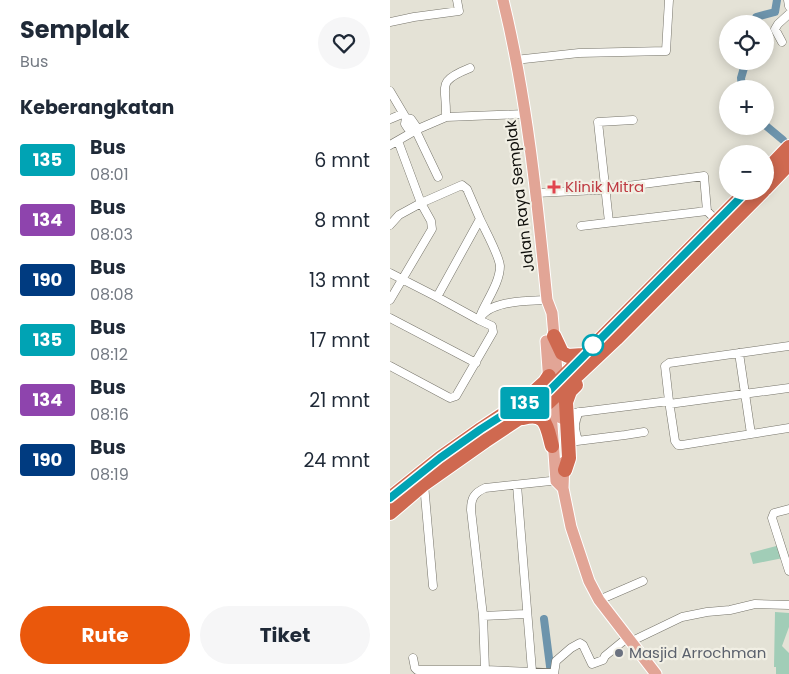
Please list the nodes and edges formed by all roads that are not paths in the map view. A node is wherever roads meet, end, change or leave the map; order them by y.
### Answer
1 (457, 0) edge
2 (503, 0) edge
3 (669, 0) edge
4 (788, 0) edge
5 (789, 6) edge
6 (789, 14) edge
7 (390, 22) edge
8 (782, 42) dead end
9 (515, 60) junction
10 (470, 68) dead end
11 (390, 91) edge
12 (597, 113) dead end
13 (525, 114) junction
14 (404, 116) junction
15 (446, 117) junction
16 (390, 119) edge
17 (633, 120) dead end
18 (598, 122) junction
19 (415, 131) junction
20 (398, 141) junction
21 (390, 145) edge
22 (789, 147) edge
23 (774, 163) edge
24 (789, 164) edge
25 (438, 177) dead end
26 (774, 180) edge
27 (605, 188) junction
28 (536, 194) junction
29 (739, 200) edge
30 (754, 200) edge
31 (420, 203) junction
32 (707, 211) junction
33 (480, 219) junction
34 (608, 222) junction
35 (718, 222) junction
36 (390, 225) edge
37 (581, 226) dead end
38 (390, 273) edge
39 (402, 279) junction
40 (437, 298) junction
41 (390, 300) edge
42 (547, 300) junction
43 (480, 317) junction
44 (390, 318) edge
45 (554, 336) junction
46 (616, 339) junction
47 (789, 346) edge
48 (739, 353) junction
49 (583, 356) junction
50 (476, 363) junction
51 (390, 366) edge
52 (789, 388) edge
53 (552, 389) junction
54 (745, 394) junction
55 (669, 403) junction
56 (568, 413) junction
57 (512, 416) junction
58 (789, 428) edge
59 (644, 432) dead end
60 (751, 434) junction
61 (573, 441) junction
62 (552, 446) junction
63 (442, 464) junction
64 (562, 480) junction
65 (424, 484) junction
66 (517, 485) junction
67 (390, 498) edge
68 (789, 509) edge
69 (390, 513) edge
70 (789, 571) edge
71 (643, 581) dead end
72 (433, 586) dead end
73 (599, 600) junction
74 (789, 605) edge
75 (527, 614) junction
76 (483, 616) junction
77 (629, 640) junction
78 (413, 658) dead end
79 (485, 670) junction
80 (532, 671) junction
81 (552, 673) edge
82 (656, 674) edge

1 - 7 street
2 - 9 main road, Jalan Raya Semplak
3 - 9 street
4 - 5 street
6 - 8 street
9 - 13 main road, Jalan Raya Semplak
10 - 15 street
11 - 14 street
12 - 18 street
13 - 15 street
13 - 28 main road, Jalan Raya Semplak
14 - 16 street
14 - 19 street
15 - 19 street
17 - 18 street
18 - 27 street
19 - 20 street
19 - 25 street
20 - 21 street
20 - 31 street
22 - 23 highway
24 - 26 highway
27 - 28 street
27 - 32 street
27 - 34 street
28 - 42 main road, Jalan Raya Semplak
29 - 35 highway
30 - 46 highway
31 - 33 street
31 - 36 street
31 - 39 street
32 - 34 street
32 - 35 street
33 - 40 street
33 - 43 street
34 - 37 street
35 - 49 highway
38 - 39 street
39 - 40 street
39 - 41 street
40 - 43 street
42 - 43 street
42 - 45 main road, Jalan Raya Semplak
42 - 53 main road, Jalan Raya Semplak
43 - 50 street
44 - 50 street
45 - 49 highway
45 - 53 main road, Jalan Raya Semplak
46 - 53 highway
46 - 56 highway
47 - 48 street
48 - 54 street
48 - 55 street
49 - 53 highway
50 - 51 street
52 - 54 street
53 - 56 main road
53 - 57 highway
53 - 57 highway
53 - 62 main road
54 - 55 street
54 - 60 street
55 - 56 street
55 - 60 street
56 - 61 highway
56 - 64 main road
57 - 62 highway
57 - 63 highway
58 - 60 street
59 - 61 street
61 - 64 highway
62 - 64 main road
63 - 65 highway
63 - 67 highway
64 - 66 street
64 - 73 main road
65 - 69 highway
65 - 72 street
66 - 75 street
66 - 76 street
68 - 70 street
71 - 73 street
73 - 77 main road
74 - 77 street
75 - 76 street
75 - 80 street
76 - 79 street
77 - 81 street
77 - 82 main road
78 - 79 street
79 - 80 street
80 - 81 street

